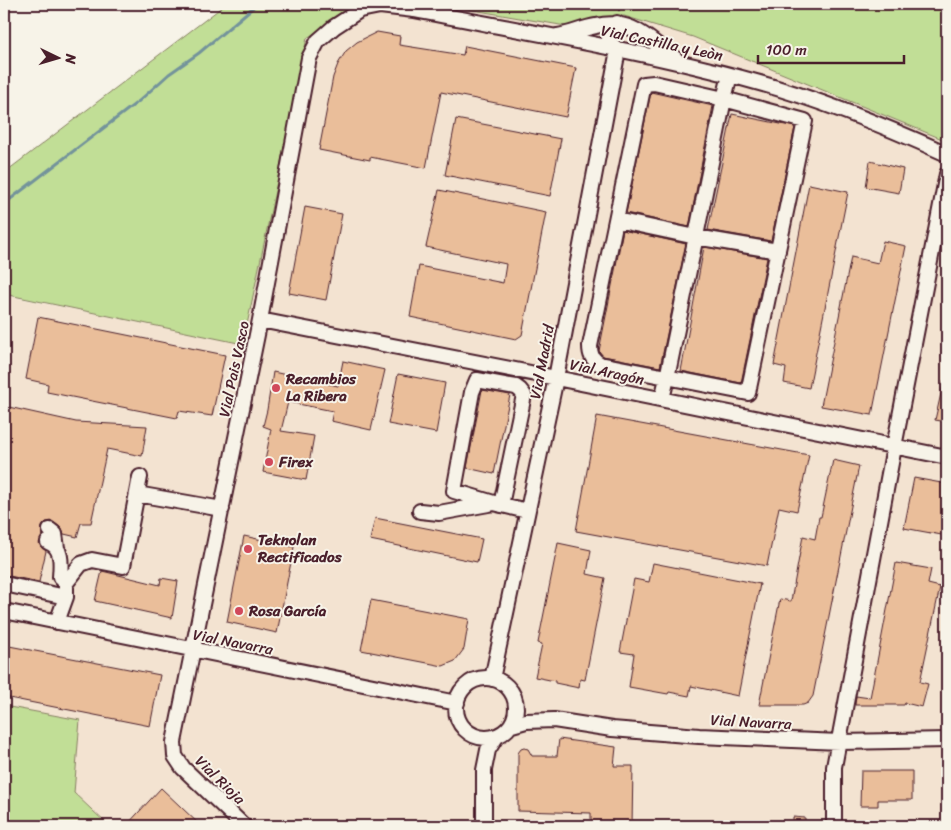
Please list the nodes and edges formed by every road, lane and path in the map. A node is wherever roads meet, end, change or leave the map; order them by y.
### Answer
1 (360, 10) joint
2 (621, 24) junction
3 (551, 36) junction
4 (620, 50) junction
5 (681, 62) junction
6 (730, 75) junction
7 (724, 99) junction
8 (947, 154) edge
9 (947, 174) edge
10 (616, 220) junction
11 (696, 237) junction
12 (778, 252) junction
13 (260, 320) junction
14 (556, 378) junction
15 (667, 378) junction
16 (662, 399) junction
17 (894, 447) junction
18 (947, 457) edge
19 (140, 477) dead end
20 (137, 494) junction
21 (497, 504) junction
22 (222, 509) junction
23 (420, 511) dead end
24 (527, 511) junction
25 (52, 540) dead end
26 (4, 584) edge
27 (66, 590) junction
28 (4, 611) edge
29 (58, 622) junction
30 (193, 650) junction
31 (492, 679) junction
32 (515, 702) junction
33 (457, 703) junction
34 (554, 720) junction
35 (512, 724) junction
36 (471, 734) junction
37 (496, 736) junction
38 (947, 740) edge
39 (840, 742) junction
40 (175, 756) joint
41 (484, 770) junction
42 (244, 826) edge
43 (484, 826) edge
44 (834, 826) edge

1 - 3 street, Vial Castilla y Leòn
1 - 13 street, Vial Pais Vasco
2 - 3 street
2 - 4 street
2 - 4 street
2 - 5 street
3 - 4 street, Vial Castilla y Leòn
4 - 5 street, Vial Castilla y Leòn
4 - 14 street, Vial Madrid
5 - 6 street, Vial Castilla y Leòn
6 - 7 street
6 - 8 street, Vial Castilla y Leòn
7 - 10 street
7 - 11 street
7 - 12 street
9 - 17 street
10 - 11 street
10 - 15 street
11 - 12 street
11 - 15 street
12 - 15 street
13 - 14 street, Vial Aragón
13 - 22 street, Vial Pais Vasco
14 - 16 street, Vial Aragón
14 - 24 street, Vial Madrid
15 - 16 street
16 - 17 street, Vial Aragón
17 - 18 street, Vial Aragón
17 - 39 street
19 - 20 street
20 - 22 street
20 - 27 street
21 - 21 street
21 - 23 street
21 - 24 street
22 - 30 street, Vial Pais Vasco
24 - 31 street, Vial Madrid
25 - 27 street
26 - 27 street
27 - 29 street
28 - 29 street, Vial Navarra
29 - 30 street, Vial Navarra
30 - 33 street, Vial Navarra
30 - 40 street, Vial Pais Vasco
31 - 32 street
31 - 33 street
32 - 34 street, Vial Navarra
32 - 35 street
33 - 36 street
34 - 35 street, Vial Navarra
34 - 39 street, Vial Navarra
35 - 37 street
36 - 37 street
36 - 41 street
37 - 41 street
38 - 39 street, Vial Navarra
39 - 44 street
40 - 42 street, Vial Rioja
41 - 43 street

